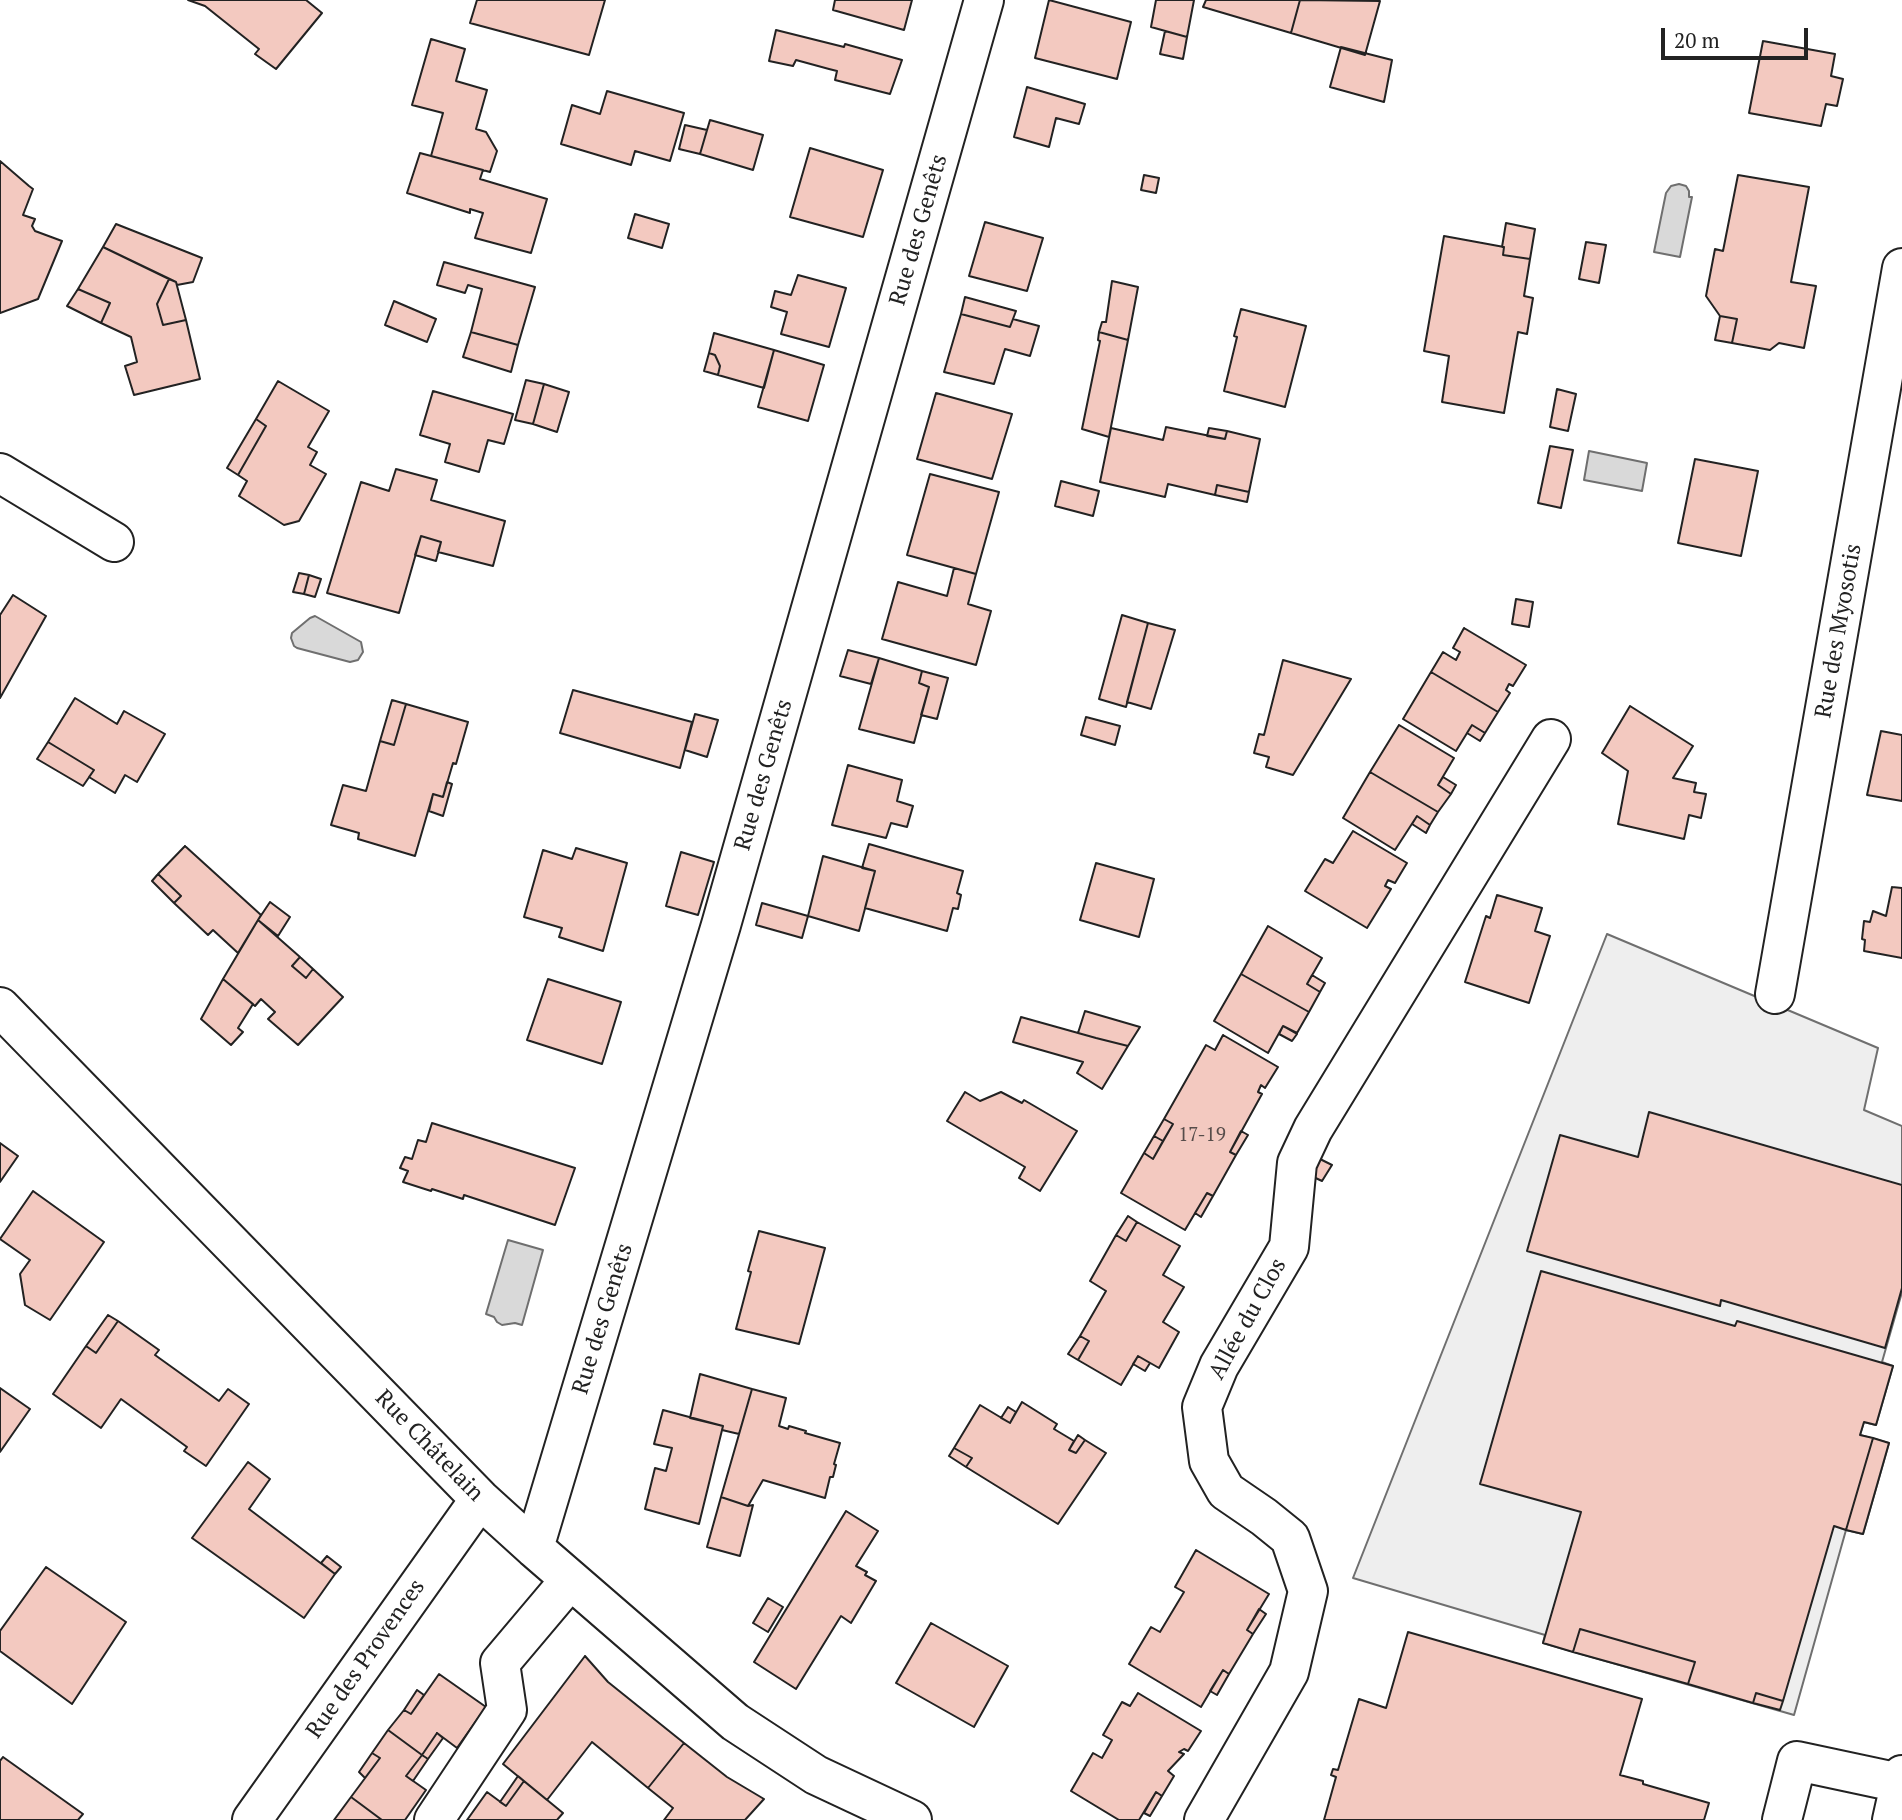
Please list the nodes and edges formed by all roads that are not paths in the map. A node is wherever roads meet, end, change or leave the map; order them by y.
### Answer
1 (984, 0) edge
2 (1902, 268) edge
3 (0, 473) edge
4 (114, 542) dead end
5 (1551, 739) dead end
6 (1775, 994) dead end
7 (0, 1007) edge
8 (480, 1499) junction
9 (534, 1548) junction
10 (570, 1580) junction
11 (1901, 1779) edge
12 (253, 1820) edge
13 (434, 1820) edge
14 (912, 1820) edge
15 (1204, 1820) edge
16 (1782, 1820) edge
17 (1892, 1820) edge

1 - 9 street, Rue des Genêts
2 - 6 street, Rue des Myosotis
3 - 4 street
5 - 15 street, Allée du Clos
7 - 8 street, Rue Châtelain
8 - 9 street, Rue Châtelain
8 - 12 street, Rue des Provences
9 - 10 street, Rue Châtelain
10 - 13 street
10 - 14 street, Rue Châtelain
11 - 16 street
11 - 17 street

